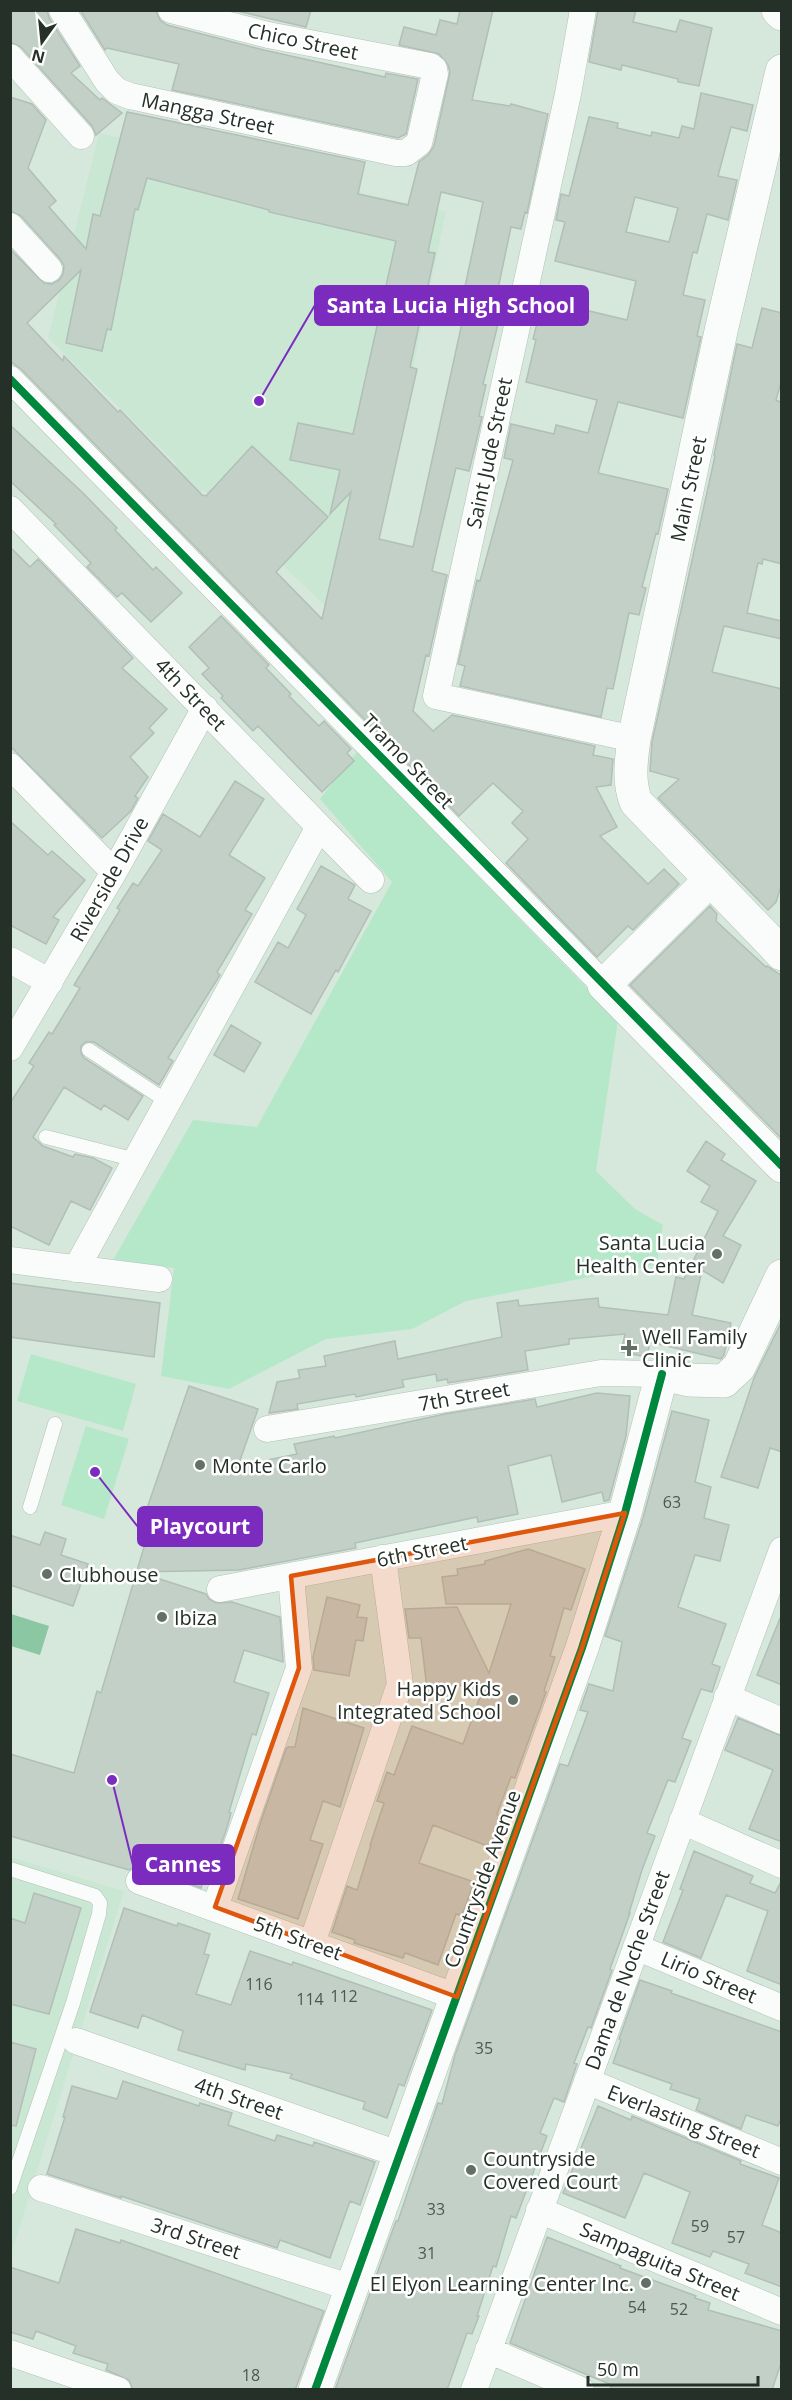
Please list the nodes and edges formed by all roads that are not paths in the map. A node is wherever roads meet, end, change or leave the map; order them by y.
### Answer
1 (171, 10) edge
2 (583, 10) edge
3 (778, 10) edge
4 (70, 13) edge
5 (782, 14) edge
6 (10, 57) edge
7 (782, 71) edge
8 (81, 136) dead end
9 (396, 153) joint
10 (10, 226) edge
11 (49, 269) dead end
12 (10, 379) edge
13 (10, 509) edge
14 (205, 708) junction
15 (634, 739) junction
16 (10, 766) edge
17 (319, 827) junction
18 (114, 872) junction
19 (371, 880) dead end
20 (710, 880) junction
21 (781, 950) edge
22 (10, 960) edge
23 (50, 982) junction
24 (604, 985) junction
25 (10, 1048) edge
26 (89, 1050) dead end
27 (168, 1102) junction
28 (46, 1137) dead end
29 (136, 1160) junction
30 (782, 1166) edge
31 (10, 1260) edge
32 (76, 1269) junction
33 (782, 1276) edge
34 (159, 1279) dead end
35 (662, 1374) junction
36 (55, 1424) dead end
37 (267, 1429) dead end
38 (30, 1507) dead end
39 (625, 1513) junction
40 (781, 1554) edge
41 (383, 1558) junction
42 (291, 1576) junction
43 (220, 1589) dead end
44 (727, 1697) junction
45 (782, 1721) edge
46 (682, 1821) junction
47 (782, 1865) edge
48 (10, 1869) edge
49 (139, 1881) dead end
50 (215, 1907) junction
51 (312, 1943) junction
52 (636, 1947) junction
53 (457, 1996) junction
54 (782, 2008) edge
55 (76, 2041) dead end
56 (587, 2081) junction
57 (401, 2155) junction
58 (782, 2162) edge
59 (10, 2188) edge
60 (41, 2188) dead end
61 (539, 2210) junction
62 (352, 2289) junction
63 (782, 2312) edge
64 (488, 2350) junction
65 (10, 2354) edge
66 (118, 2390) edge
67 (315, 2390) edge
68 (474, 2390) edge
69 (581, 2390) edge

1 - 9 street, Chico Street
2 - 15 street, Saint Jude Street
3 - 5 street
4 - 9 street, Mangga Street
6 - 8 street
7 - 15 street, Main Street
10 - 11 street
12 - 24 street, Tramo Street
13 - 14 street, 4th Street
14 - 17 street, 4th Street
14 - 18 street, Riverside Drive
15 - 20 street, Main Street
16 - 18 street
17 - 19 street, 4th Street
17 - 27 street
18 - 23 street, Riverside Drive
20 - 21 street, Main Street
20 - 24 street
22 - 23 street
23 - 25 street, Riverside Drive
24 - 30 street, Tramo Street
26 - 27 lane
27 - 29 street
28 - 29 lane
29 - 32 street
31 - 32 street
32 - 34 street
33 - 35 street
35 - 37 street, 7th Street
35 - 39 street, Countryside Avenue
36 - 38 lane
39 - 41 street, 6th Street
39 - 53 street, Countryside Avenue
40 - 44 street, Dama de Noche Street
41 - 42 street, 6th Street
41 - 51 street
42 - 43 street, 6th Street
42 - 50 street
44 - 45 street
44 - 46 street, Dama de Noche Street
46 - 47 street
46 - 52 street, Dama de Noche Street
48 - 59 lane
49 - 50 street, 5th Street
50 - 51 street, 5th Street
51 - 53 street, 5th Street
52 - 54 street, Lirio Street
52 - 56 street, Dama de Noche Street
53 - 57 street, Countryside Avenue
55 - 57 street, 4th Street
56 - 58 street, Everlasting Street
56 - 61 street, Dama de Noche Street
57 - 62 street, Countryside Avenue
60 - 62 street, 3rd Street
61 - 63 street, Sampaguita Street
61 - 64 street, Dama de Noche Street
62 - 67 street, Countryside Avenue
64 - 68 street, Dama de Noche Street
64 - 69 street
65 - 66 street

